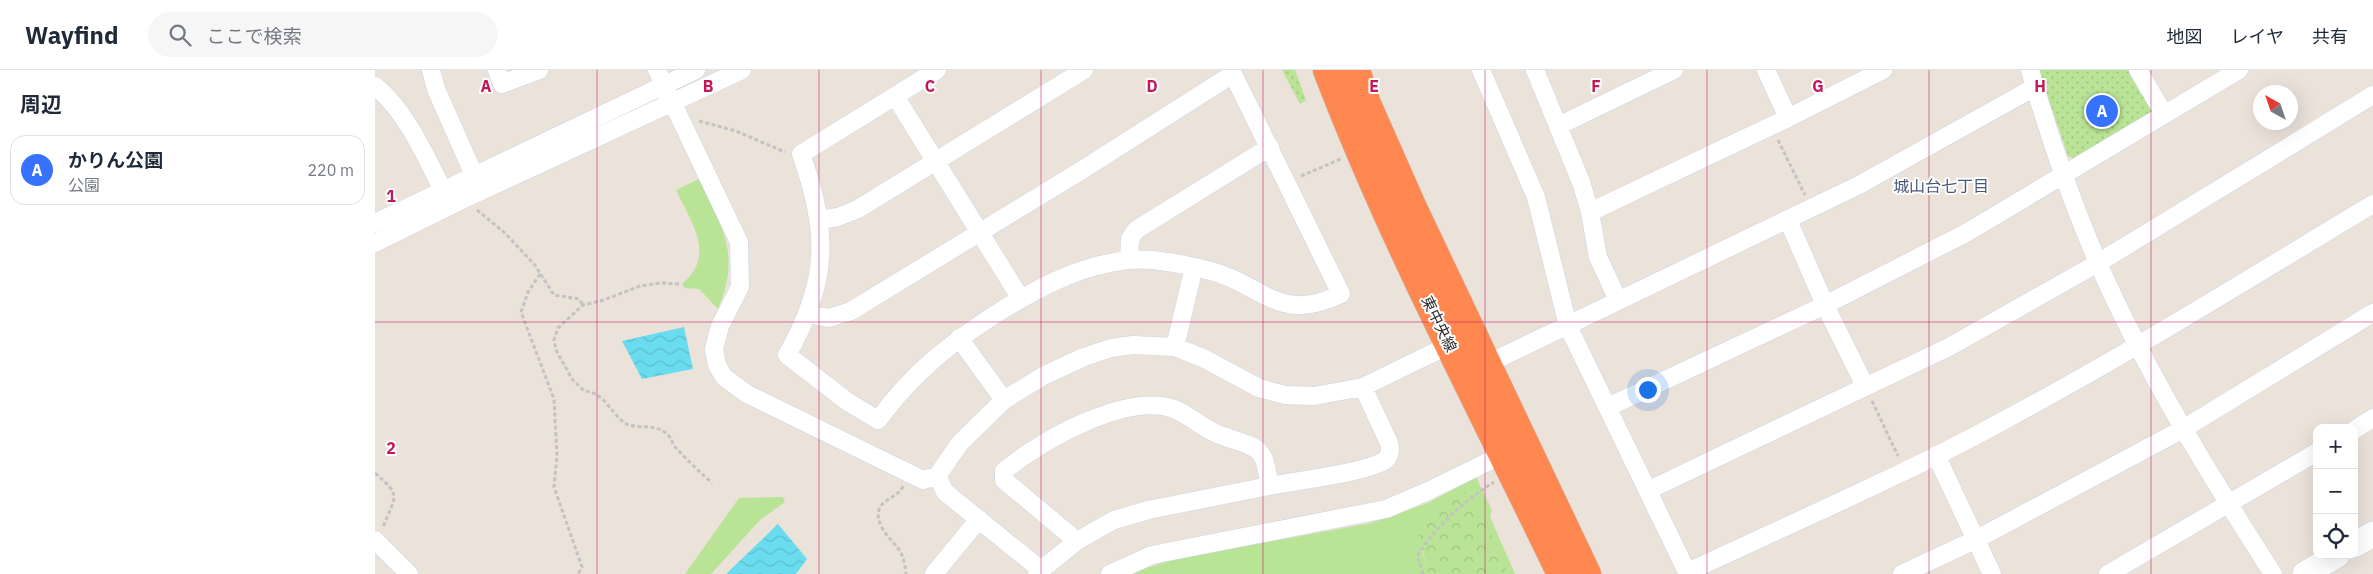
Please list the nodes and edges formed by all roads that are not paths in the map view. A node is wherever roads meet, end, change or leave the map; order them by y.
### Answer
1 (431, 70) edge
2 (497, 70) edge
3 (539, 70) edge
4 (696, 70) edge
5 (742, 70) edge
6 (937, 70) edge
7 (1083, 70) edge
8 (1327, 70) edge
9 (1356, 70) edge
10 (1481, 70) edge
11 (1535, 70) edge
12 (1674, 70) edge
13 (1766, 70) edge
14 (1883, 70) edge
15 (2139, 70) edge
16 (2239, 70) edge
17 (1232, 72) edge
18 (661, 77) edge
19 (2032, 78) edge
20 (375, 86) edge
21 (2373, 95) edge
22 (895, 96) junction
23 (676, 109) junction
24 (2164, 114) junction
25 (1788, 118) junction
26 (1558, 126) junction
27 (1270, 147) junction
28 (935, 162) junction
29 (474, 175) junction
30 (2063, 175) junction
31 (447, 198) junction
32 (2373, 204) edge
33 (1590, 212) junction
34 (819, 220) junction
35 (1788, 220) junction
36 (375, 223) edge
37 (979, 232) junction
38 (375, 243) edge
39 (1129, 260) junction
40 (2098, 263) junction
41 (1194, 267) junction
42 (1021, 299) junction
43 (1618, 300) junction
44 (1825, 305) junction
45 (2373, 313) edge
46 (808, 314) junction
47 (1567, 326) junction
48 (959, 338) junction
49 (1449, 345) junction
50 (2138, 345) junction
51 (1175, 347) junction
52 (1487, 364) junction
53 (1865, 386) junction
54 (1363, 387) junction
55 (1004, 400) junction
56 (1608, 407) junction
57 (2373, 418) edge
58 (2358, 427) edge
59 (2183, 428) junction
60 (1502, 454) junction
61 (2313, 454) edge
62 (1936, 456) junction
63 (937, 476) junction
64 (1269, 486) junction
65 (1649, 490) junction
66 (2229, 505) junction
67 (979, 519) junction
68 (2373, 534) edge
69 (376, 540) edge
70 (1975, 540) junction
71 (1077, 541) junction
72 (2358, 543) edge
73 (2330, 559) edge
74 (1039, 572) edge
75 (1688, 573) edge
76 (409, 574) edge
77 (934, 574) edge
78 (1110, 574) edge
79 (1561, 574) edge
80 (1587, 574) edge
81 (1902, 574) edge
82 (1992, 574) edge
83 (2109, 574) edge
84 (2273, 574) edge
85 (2305, 574) edge

1 - 29 street
2 - 3 street
4 - 18 street
5 - 23 street
6 - 22 street
7 - 28 street
8 - 49 highway, 東中央線
9 - 52 highway, 東中央線
10 - 47 street
11 - 26 street
12 - 26 street
13 - 25 street
14 - 25 street
15 - 24 street
16 - 24 street
17 - 27 street
17 - 37 street
18 - 23 street
18 - 29 street
19 - 30 street
19 - 35 street
20 - 31 street
21 - 40 street
22 - 28 street
22 - 34 street
23 - 31 street
23 - 63 street
24 - 30 street
25 - 33 street
26 - 33 street
27 - 39 street
27 - 41 street
28 - 34 street
28 - 37 street
29 - 31 street
30 - 40 street
30 - 44 street
31 - 36 street
31 - 38 street
32 - 50 street
33 - 43 street
34 - 46 street
35 - 43 street
35 - 44 street
37 - 42 street
37 - 46 street
39 - 41 street
39 - 42 street
40 - 50 street
40 - 53 street
41 - 51 street
42 - 48 street
43 - 47 street
44 - 53 street
44 - 56 street
45 - 59 street
46 - 48 street
47 - 52 street
47 - 56 street
48 - 55 street
49 - 54 street
49 - 60 highway, 東中央線
50 - 59 street
50 - 62 street
51 - 54 street
51 - 55 street
52 - 80 highway, 東中央線
53 - 65 street
54 - 64 street
55 - 63 street
56 - 65 street
57 - 58 street
59 - 66 street
59 - 70 street
60 - 78 street
60 - 79 highway, 東中央線
61 - 66 street
62 - 70 street
62 - 75 street
63 - 67 street
64 - 71 street
64 - 71 street
65 - 75 street
66 - 83 street
66 - 84 street
67 - 74 street
67 - 77 street
68 - 72 street
69 - 76 street
70 - 81 street
70 - 82 street
71 - 74 street
73 - 85 street

